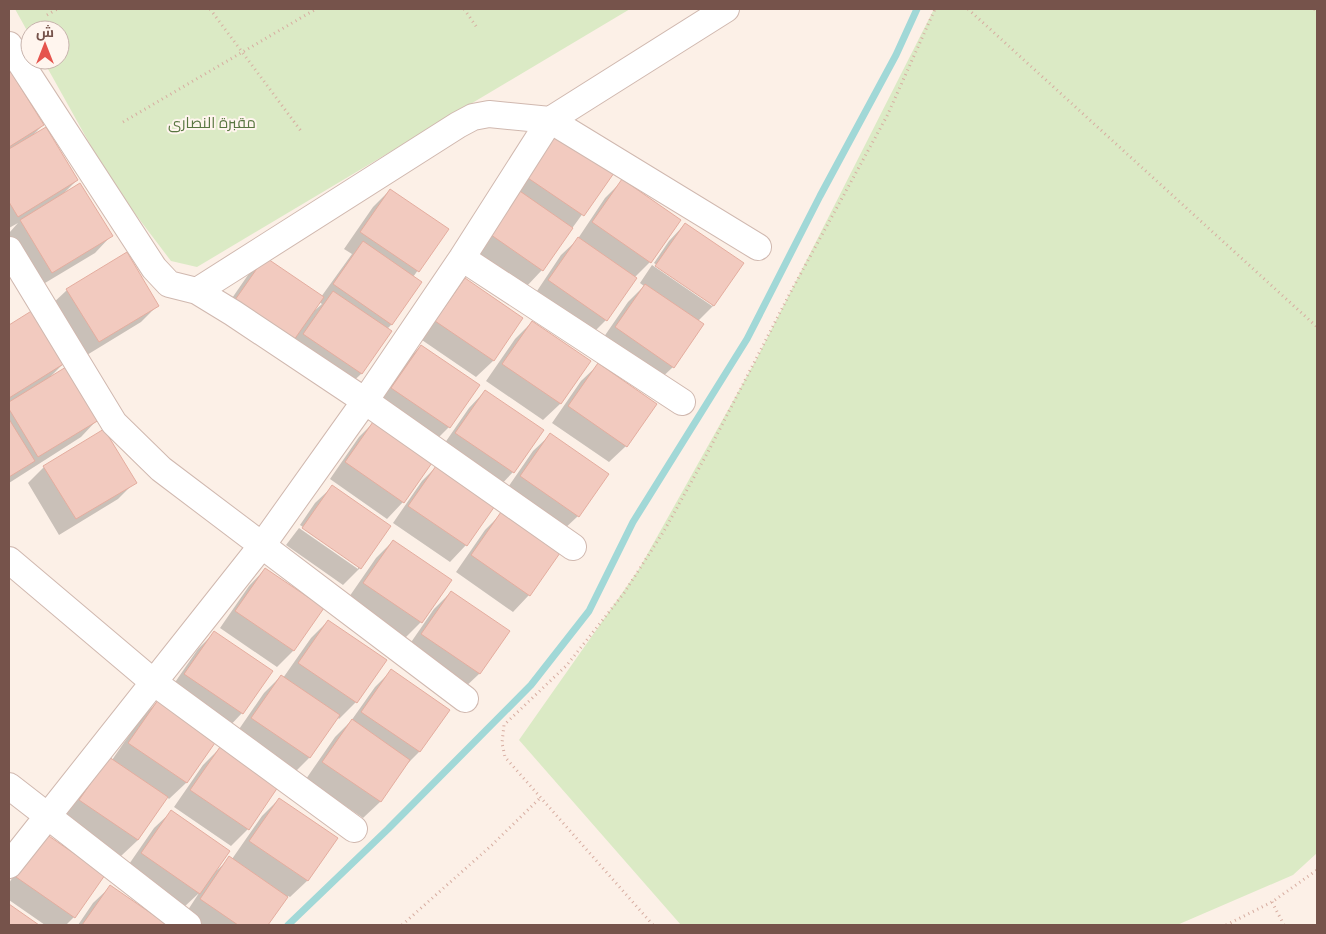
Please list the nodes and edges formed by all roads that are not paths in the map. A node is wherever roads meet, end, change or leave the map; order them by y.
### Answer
1 (726, 9) edge
2 (9, 45) edge
3 (550, 120) junction
4 (758, 247) dead end
5 (9, 250) edge
6 (462, 258) junction
7 (198, 291) junction
8 (365, 401) junction
9 (682, 402) dead end
10 (263, 544) junction
11 (573, 547) dead end
12 (9, 560) edge
13 (152, 681) junction
14 (465, 699) dead end
15 (9, 786) edge
16 (47, 817) junction
17 (354, 829) dead end
18 (9, 865) edge
19 (188, 925) edge

1 - 3 street
2 - 7 street
3 - 4 street
3 - 6 street
3 - 7 street
5 - 10 street
6 - 8 street
6 - 9 street
7 - 8 street
8 - 10 street
8 - 11 street
10 - 13 street
10 - 14 street
12 - 13 street
13 - 16 street
13 - 17 street
15 - 16 street
16 - 18 street
16 - 19 street

